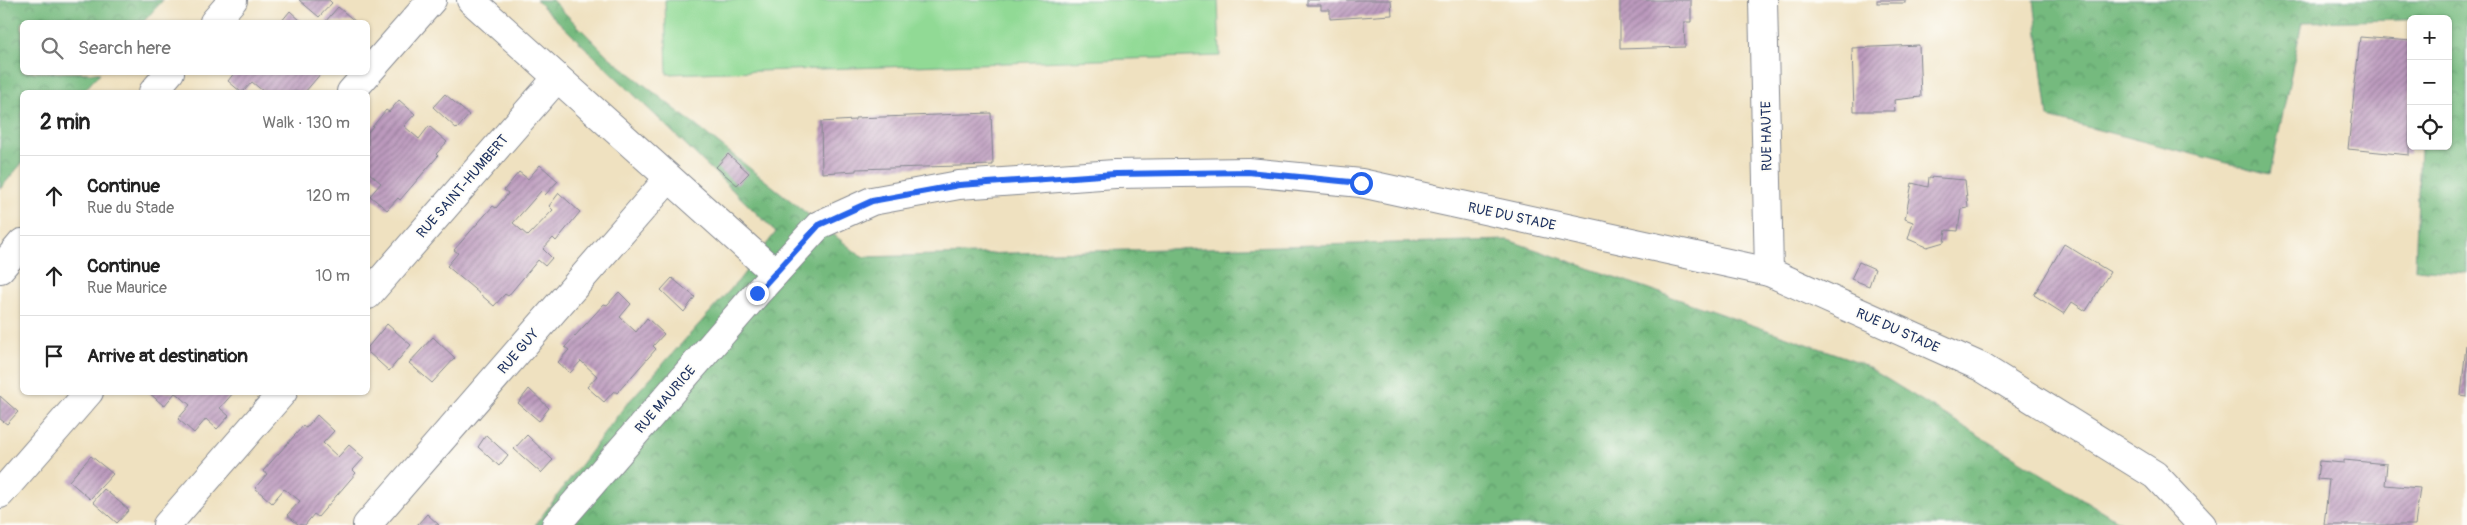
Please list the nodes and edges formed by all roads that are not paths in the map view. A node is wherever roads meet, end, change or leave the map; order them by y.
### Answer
1 (233, 0) edge
2 (432, 0) edge
3 (472, 0) edge
4 (1763, 0) edge
5 (216, 20) edge
6 (370, 70) edge
7 (167, 75) edge
8 (366, 75) edge
9 (557, 78) junction
10 (155, 90) edge
11 (353, 90) edge
12 (669, 178) junction
13 (20, 245) edge
14 (0, 269) edge
15 (1769, 272) junction
16 (775, 273) junction
17 (370, 293) edge
18 (86, 395) edge
19 (280, 395) edge
20 (0, 494) edge
21 (168, 525) edge
22 (367, 525) edge
23 (556, 525) edge
24 (2202, 525) edge

1 - 5 street
2 - 6 street
3 - 9 street
4 - 15 street, RUE HAUTE
7 - 10 street
8 - 11 street
9 - 12 street
9 - 17 street, RUE SAINT-HUMBERT
12 - 16 street
12 - 22 street, RUE GUY
13 - 14 street
15 - 16 street, RUE DU STADE
15 - 24 street, RUE DU STADE
16 - 23 street, RUE MAURICE
18 - 20 street
19 - 21 street

